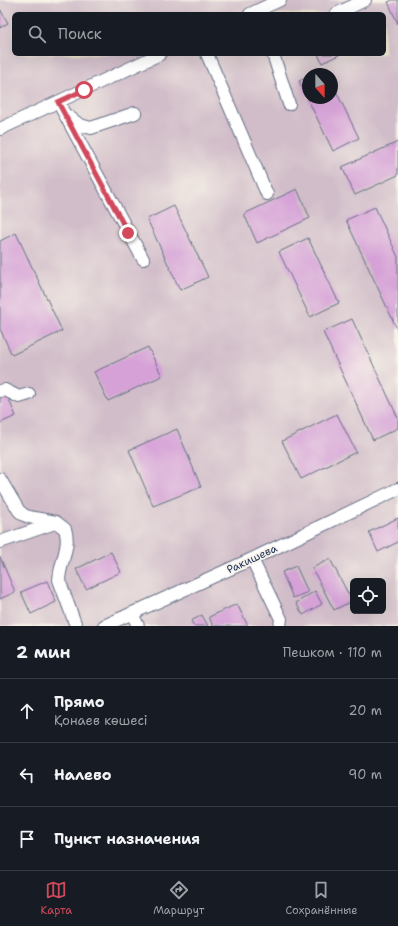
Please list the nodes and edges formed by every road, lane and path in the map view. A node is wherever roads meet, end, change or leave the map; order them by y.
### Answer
1 (280, 0) edge
2 (365, 0) edge
3 (256, 12) edge
4 (340, 12) edge
5 (156, 56) edge
6 (208, 56) edge
7 (274, 56) edge
8 (58, 102) junction
9 (289, 104) dead end
10 (135, 113) dead end
11 (65, 114) junction
12 (0, 129) edge
13 (267, 194) dead end
14 (143, 259) dead end
15 (0, 391) edge
16 (29, 394) dead end
17 (0, 479) edge
18 (398, 489) edge
19 (56, 522) junction
20 (0, 542) edge
21 (252, 559) junction
22 (132, 613) junction
23 (76, 626) edge
24 (104, 626) edge
25 (138, 626) edge
26 (280, 626) edge

1 - 3 street
2 - 4 street
5 - 8 street
6 - 13 street
7 - 9 street
8 - 11 street
8 - 12 street
10 - 11 street
11 - 14 street
15 - 16 street
17 - 19 street
18 - 21 street, Ракишева
19 - 20 street
19 - 23 street
21 - 22 street, Ракишева
21 - 26 street
22 - 24 street, Ракишева
22 - 25 street

